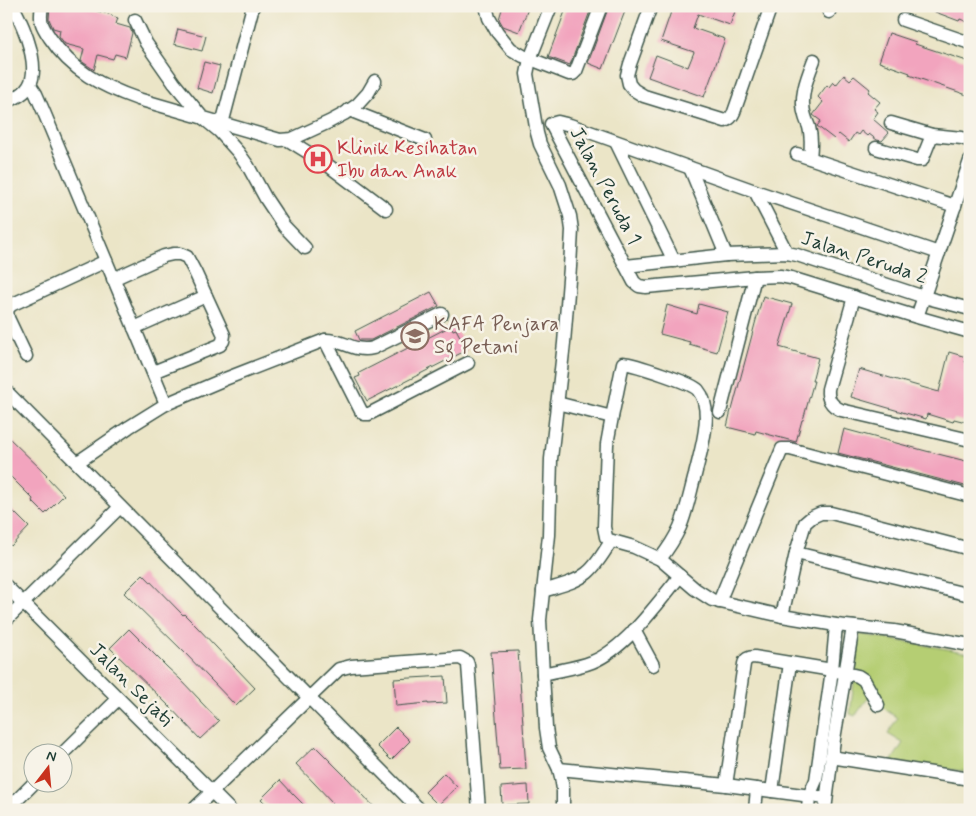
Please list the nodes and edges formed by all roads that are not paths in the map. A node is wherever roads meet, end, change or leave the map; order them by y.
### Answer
1 (13, 6) edge
2 (42, 6) edge
3 (253, 6) edge
4 (486, 6) edge
5 (551, 6) edge
6 (601, 6) edge
7 (651, 6) edge
8 (771, 6) edge
9 (135, 20) dead end
10 (903, 20) dead end
11 (970, 43) edge
12 (530, 59) junction
13 (814, 60) dead end
14 (375, 81) dead end
15 (30, 85) junction
16 (6, 102) edge
17 (349, 110) junction
18 (202, 117) junction
19 (891, 123) dead end
20 (222, 124) junction
21 (932, 135) junction
22 (288, 140) junction
23 (425, 140) dead end
24 (970, 141) edge
25 (616, 142) junction
26 (876, 148) dead end
27 (798, 154) dead end
28 (810, 158) junction
29 (970, 162) edge
30 (690, 168) junction
31 (756, 191) junction
32 (955, 206) junction
33 (386, 209) dead end
34 (305, 248) dead end
35 (787, 253) junction
36 (939, 253) junction
37 (726, 255) junction
38 (106, 261) junction
39 (674, 261) junction
40 (626, 266) junction
41 (755, 277) junction
42 (113, 279) junction
43 (206, 296) junction
44 (854, 297) junction
45 (924, 297) junction
46 (970, 309) edge
47 (442, 314) dead end
48 (917, 317) junction
49 (134, 328) junction
50 (970, 332) edge
51 (325, 340) junction
52 (26, 356) dead end
53 (468, 362) dead end
54 (153, 372) junction
55 (6, 391) edge
56 (557, 403) junction
57 (166, 404) junction
58 (720, 412) dead end
59 (612, 417) junction
60 (970, 440) edge
61 (78, 462) junction
62 (970, 496) edge
63 (120, 507) junction
64 (611, 541) junction
65 (970, 549) edge
66 (796, 553) junction
67 (660, 559) junction
68 (680, 576) junction
69 (6, 586) edge
70 (543, 590) junction
71 (970, 594) edge
72 (719, 602) junction
73 (23, 603) junction
74 (782, 616) junction
75 (6, 620) edge
76 (836, 625) junction
77 (854, 627) junction
78 (634, 630) junction
79 (970, 646) edge
80 (790, 663) junction
81 (653, 665) dead end
82 (832, 670) junction
83 (846, 673) junction
84 (543, 674) junction
85 (309, 697) junction
86 (118, 699) junction
87 (878, 705) dead end
88 (72, 744) edge
89 (831, 757) junction
90 (559, 768) junction
91 (970, 779) edge
92 (726, 785) junction
93 (757, 789) junction
94 (212, 791) junction
95 (772, 791) junction
96 (24, 794) edge
97 (809, 796) junction
98 (825, 804) edge
99 (7, 810) edge
100 (194, 810) edge
101 (230, 810) edge
102 (420, 810) edge
103 (479, 810) edge
104 (564, 810) edge
105 (755, 810) edge
106 (808, 810) edge

1 - 15 street
2 - 18 street
3 - 20 street
4 - 12 street
5 - 12 street
6 - 12 street
7 - 8 street
9 - 18 street
10 - 11 street
12 - 56 street
13 - 28 street
14 - 17 street
15 - 16 street
15 - 38 street
17 - 22 street
17 - 23 street
18 - 20 street
18 - 34 street
19 - 21 street
20 - 22 street
21 - 24 street
21 - 26 street
22 - 33 street
25 - 30 street
25 - 39 street
25 - 40 street, Jalan Peruda 1
27 - 28 street
28 - 32 street
29 - 32 street
30 - 31 street
30 - 37 street
31 - 35 street
31 - 36 street
32 - 36 street
35 - 37 street, Jalan Peruda 2
35 - 45 street, Jalan Peruda 2
36 - 45 street
37 - 39 street, Jalan Peruda 2
38 - 42 street
38 - 52 street
39 - 40 street, Jalan Peruda 2
40 - 41 street, Jalan Peruda 1
41 - 44 street, Jalan Peruda 1
41 - 58 street
42 - 43 street
42 - 49 street
43 - 49 street
43 - 54 street
44 - 48 street, Jalan Peruda 1
44 - 60 street
45 - 46 street, Jalan Peruda 2
45 - 48 street
47 - 51 street
48 - 50 street, Jalan Peruda 1
49 - 54 street
51 - 53 street
51 - 57 street
54 - 57 street
55 - 61 street
56 - 59 street
56 - 70 street
57 - 61 street
59 - 64 street
59 - 67 street
61 - 63 street
62 - 72 street
63 - 73 street
63 - 85 street
64 - 67 street
64 - 70 street
65 - 66 street
66 - 71 street
66 - 74 street
67 - 68 street
68 - 72 street
68 - 78 street
69 - 73 street, Jalan Sejati
70 - 84 street
72 - 74 street
73 - 75 street
73 - 86 street, Jalan Sejati
74 - 76 street
76 - 77 street
76 - 82 street
77 - 79 street
77 - 83 street
78 - 81 street
78 - 84 street
80 - 82 street
80 - 92 street
80 - 95 street
82 - 83 street
82 - 97 street
83 - 87 street
83 - 89 street
84 - 90 street
85 - 94 street
85 - 102 street
85 - 103 street
86 - 88 street
86 - 94 street, Jalan Sejati
89 - 91 street
89 - 98 street
90 - 92 street
90 - 104 street
92 - 93 street
93 - 95 street
93 - 105 street
94 - 100 street
94 - 101 street, Jalan Sejati
95 - 97 street
96 - 99 street
97 - 98 street
97 - 106 street

